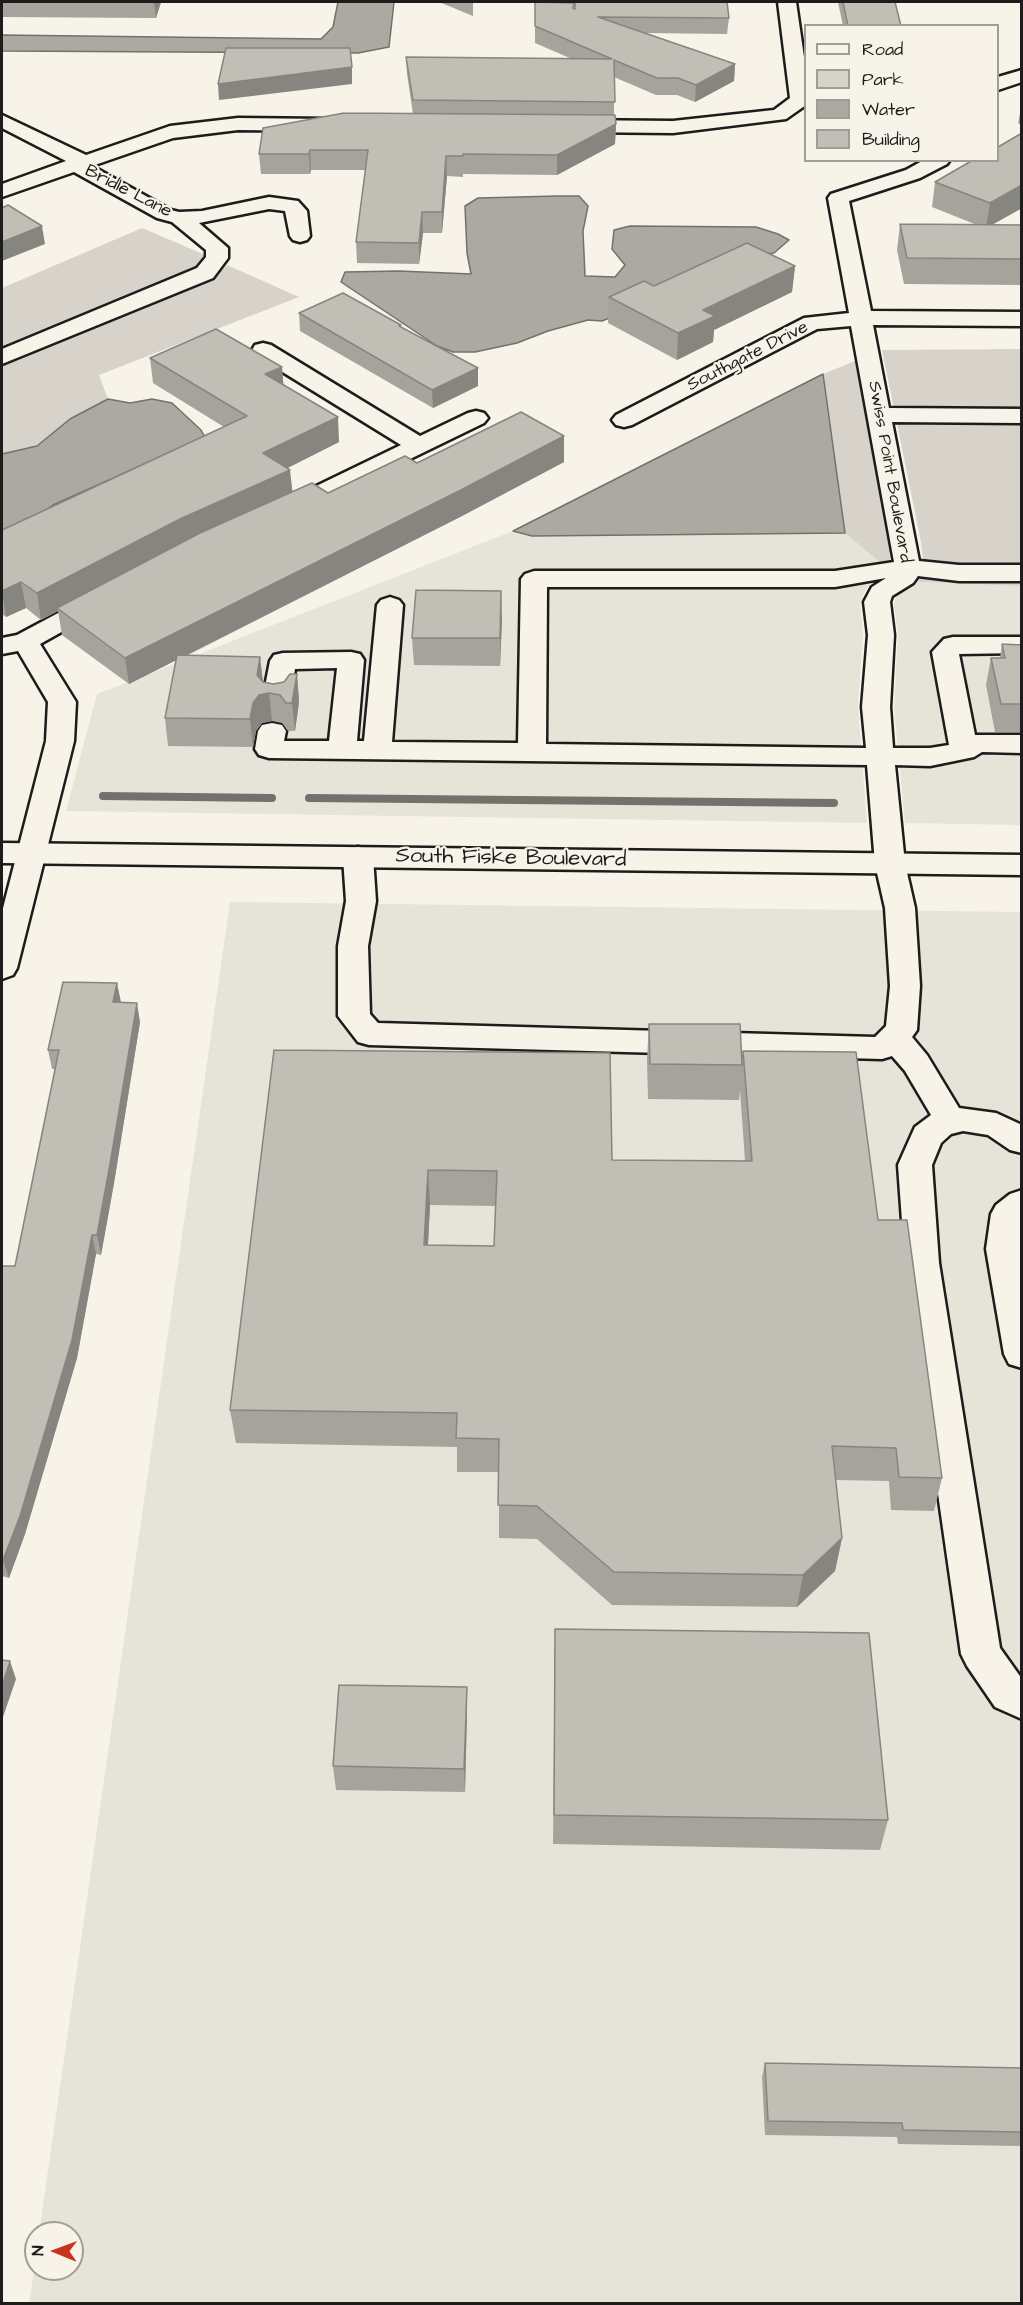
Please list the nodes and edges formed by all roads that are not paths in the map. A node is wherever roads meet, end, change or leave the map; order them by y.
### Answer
1 (787, 2) edge
2 (1022, 76) edge
3 (999, 84) edge
4 (2, 121) edge
5 (344, 125) edge
6 (555, 126) edge
7 (936, 162) edge
8 (79, 163) junction
9 (2, 192) edge
10 (179, 218) junction
11 (300, 236) dead end
12 (861, 318) junction
13 (1022, 319) edge
14 (263, 350) dead end
15 (2, 357) edge
16 (880, 415) junction
17 (1022, 416) edge
18 (476, 418) dead end
19 (624, 420) dead end
20 (419, 446) junction
21 (266, 519) edge
22 (908, 567) junction
23 (1022, 573) edge
24 (115, 592) edge
25 (390, 605) dead end
26 (13, 643) edge
27 (1022, 645) edge
28 (276, 702) edge
29 (272, 730) dead end
30 (1022, 744) edge
31 (342, 750) junction
32 (377, 750) junction
33 (964, 751) junction
34 (532, 752) junction
35 (880, 756) junction
36 (16, 853) edge
37 (358, 857) junction
38 (890, 864) junction
39 (1022, 865) edge
40 (2, 968) edge
41 (894, 1037) junction
42 (951, 1122) junction
43 (1022, 1141) edge
44 (1022, 1203) edge
45 (1022, 1354) edge
46 (1022, 1701) edge

1 - 6 street
2 - 3 street
4 - 8 street, Bridle Lane
5 - 8 street
7 - 12 street, Swiss Point Boulevard
8 - 9 street
8 - 10 street, Bridle Lane
10 - 11 street, Bridle Lane
10 - 15 street
12 - 13 street, Southgate Drive
12 - 16 street, Swiss Point Boulevard
12 - 19 street, Southgate Drive
14 - 20 street
16 - 17 street
16 - 22 street, Swiss Point Boulevard
18 - 20 street
20 - 21 street
22 - 23 street
22 - 34 street
22 - 35 street, Swiss Point Boulevard
24 - 26 street
25 - 32 street
26 - 36 street
27 - 33 street
28 - 31 street
29 - 31 street
30 - 33 street
31 - 32 street
32 - 34 street
33 - 35 street
34 - 35 street
35 - 38 street, Swiss Point Boulevard
36 - 37 street, South Fiske Boulevard
36 - 40 street
37 - 38 street, South Fiske Boulevard
37 - 41 street
38 - 39 street, South Fiske Boulevard
38 - 41 street, Swiss Point Boulevard
41 - 42 street
42 - 43 street
42 - 46 street
44 - 45 street

